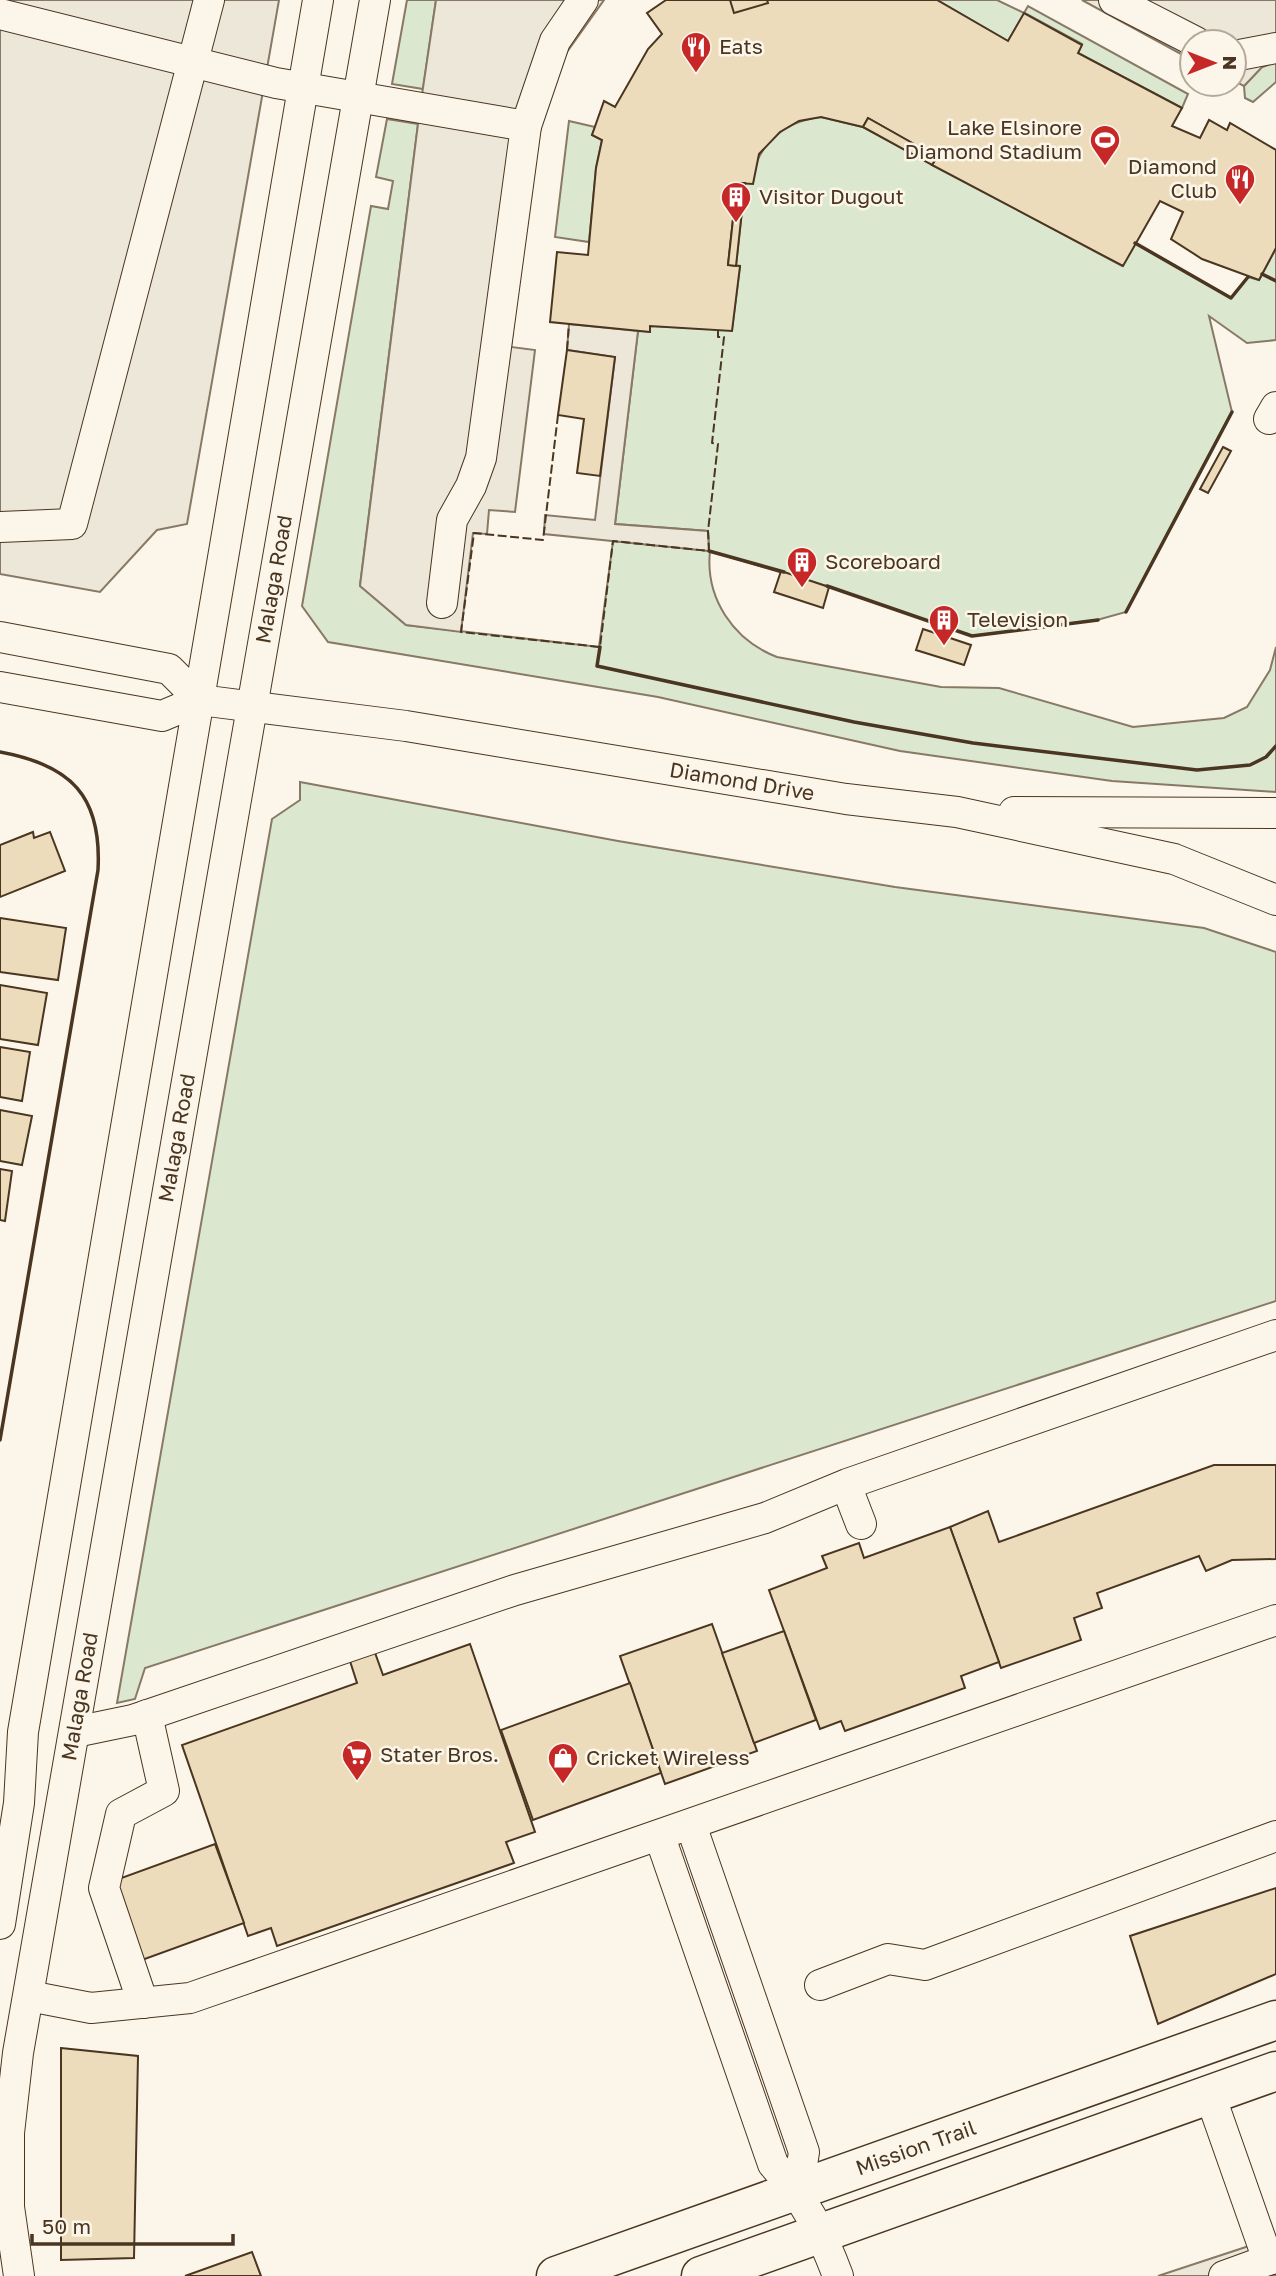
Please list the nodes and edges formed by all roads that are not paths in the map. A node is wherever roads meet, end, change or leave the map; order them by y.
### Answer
1 (209, 0) edge
2 (318, 0) edge
3 (375, 0) edge
4 (583, 0) edge
5 (1114, 0) edge
6 (0, 14) edge
7 (1178, 33) edge
8 (1276, 48) edge
9 (1248, 53) edge
10 (193, 63) junction
11 (304, 88) junction
12 (356, 97) junction
13 (526, 126) junction
14 (0, 527) edge
15 (442, 603) dead end
16 (0, 637) edge
17 (0, 687) edge
18 (200, 700) junction
19 (253, 707) junction
20 (957, 812) junction
21 (1276, 813) edge
22 (1276, 900) edge
23 (1276, 1335) edge
24 (846, 1485) junction
25 (861, 1524) dead end
26 (1276, 1620) edge
27 (147, 1715) junction
28 (23, 1732) junction
29 (75, 1732) junction
30 (0, 1797) edge
31 (691, 1825) junction
32 (1276, 1836) edge
33 (660, 1837) junction
34 (0, 1924) edge
35 (820, 1985) dead end
36 (29, 1996) junction
37 (143, 2003) junction
38 (1276, 2020) edge
39 (1276, 2071) edge
40 (1210, 2095) junction
41 (797, 2191) junction
42 (822, 2233) junction
43 (1272, 2259) edge
44 (19, 2276) edge
45 (556, 2276) edge
46 (701, 2276) edge
47 (838, 2276) edge
48 (1224, 2276) edge

1 - 10 street
2 - 11 street
3 - 12 street, Malaga Road
4 - 13 street
5 - 7 street
6 - 10 street
8 - 9 street
10 - 11 street
10 - 14 street
11 - 12 street
11 - 18 street
12 - 13 street
12 - 19 street, Malaga Road
13 - 15 street
16 - 18 street
17 - 18 street
18 - 19 street, Diamond Drive
18 - 28 street
19 - 20 street, Diamond Drive
19 - 29 street, Malaga Road
20 - 21 street
20 - 22 street, Diamond Drive
23 - 24 street
24 - 25 street
24 - 27 street
26 - 31 street
27 - 29 street
27 - 37 street
28 - 30 street
28 - 34 street
29 - 36 street, Malaga Road
31 - 33 street
31 - 41 street
32 - 35 street
33 - 37 street
33 - 41 street
36 - 37 street
36 - 44 street, Malaga Road
38 - 41 main road, Mission Trail
39 - 40 main road
40 - 42 main road
40 - 43 street
41 - 42 street
41 - 45 main road, Mission Trail
42 - 46 main road
42 - 47 street
43 - 48 street

